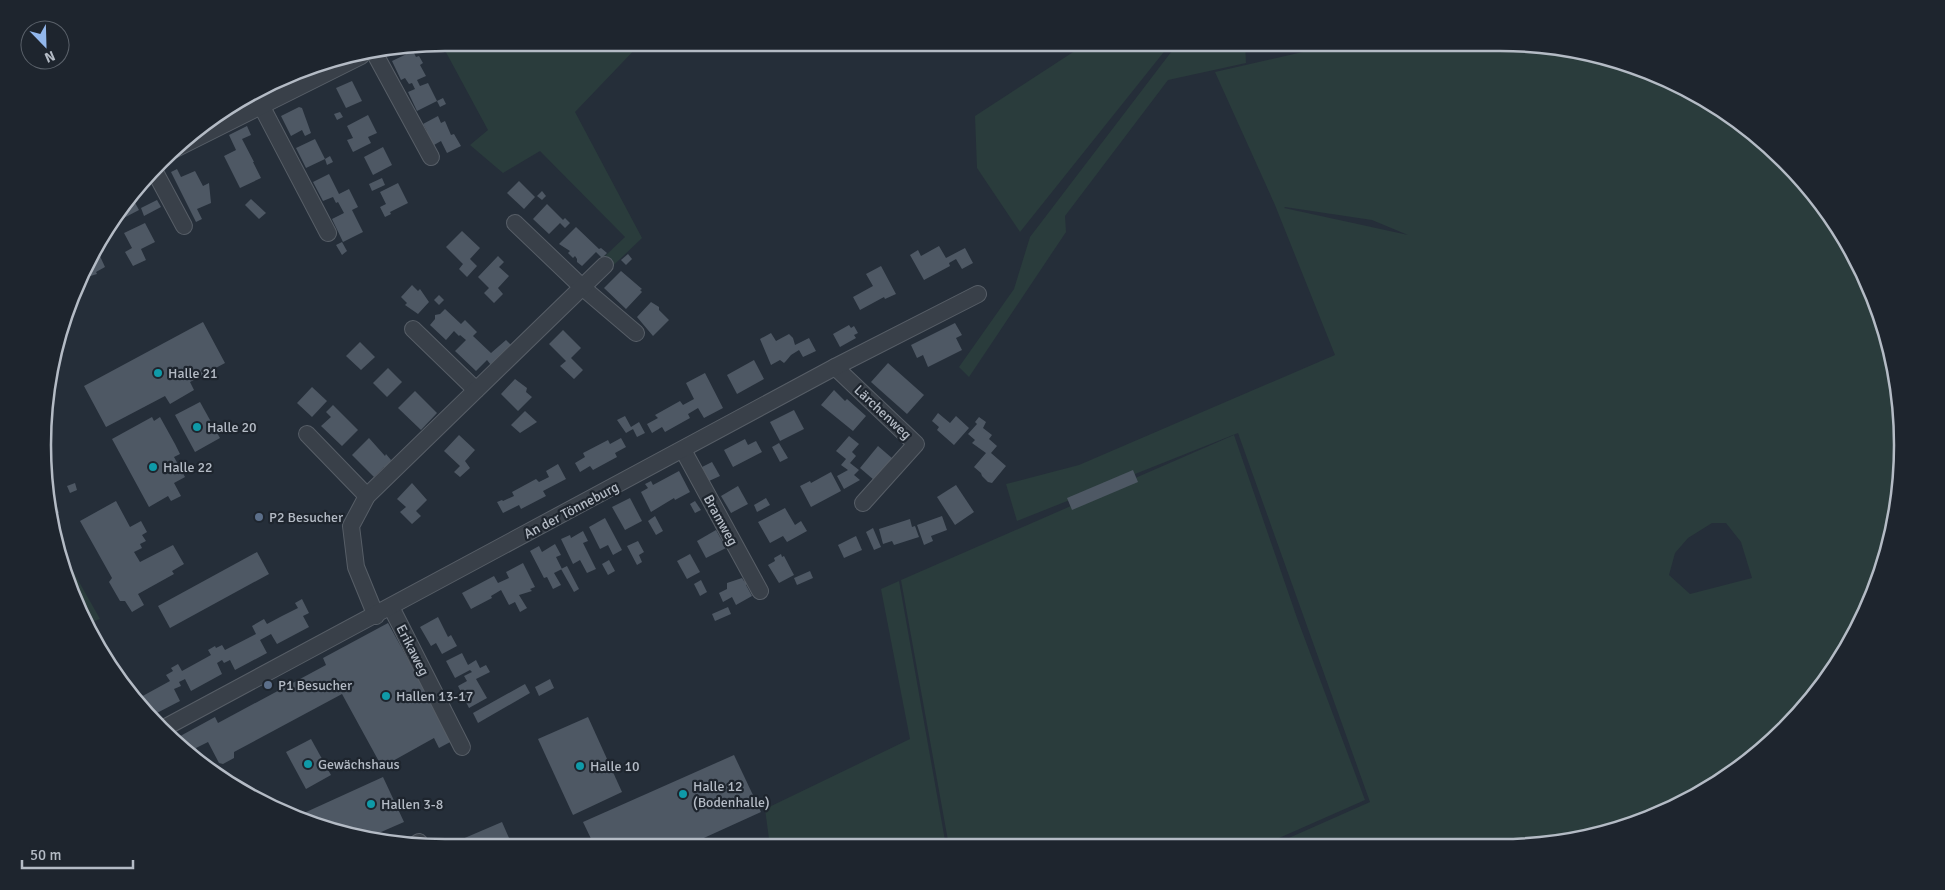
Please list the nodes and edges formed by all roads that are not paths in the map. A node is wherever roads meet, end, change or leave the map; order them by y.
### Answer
1 (377, 58) edge
2 (345, 65) edge
3 (258, 99) edge
4 (262, 106) junction
5 (201, 136) edge
6 (431, 158) dead end
7 (158, 176) edge
8 (516, 223) dead end
9 (184, 226) dead end
10 (328, 233) dead end
11 (605, 265) dead end
12 (582, 287) junction
13 (978, 294) dead end
14 (413, 329) dead end
15 (636, 333) dead end
16 (835, 367) junction
17 (476, 390) junction
18 (307, 434) dead end
19 (683, 450) junction
20 (367, 496) junction
21 (863, 503) dead end
22 (760, 591) dead end
23 (391, 607) junction
24 (376, 616) junction
25 (169, 725) edge
26 (462, 747) dead end

1 - 6 street
2 - 4 street
3 - 4 street
4 - 5 street
4 - 10 street
7 - 9 street
8 - 12 street
11 - 12 street
12 - 15 street
12 - 17 street
13 - 16 street, An der Tönneburg
14 - 17 street
16 - 19 street, An der Tönneburg
16 - 21 street, Lärchenweg
17 - 20 street
18 - 20 street
19 - 22 street, Bramweg
19 - 23 street, An der Tönneburg
20 - 24 street
23 - 24 street, An der Tönneburg
23 - 26 street, Erikaweg
24 - 25 street, An der Tönneburg

